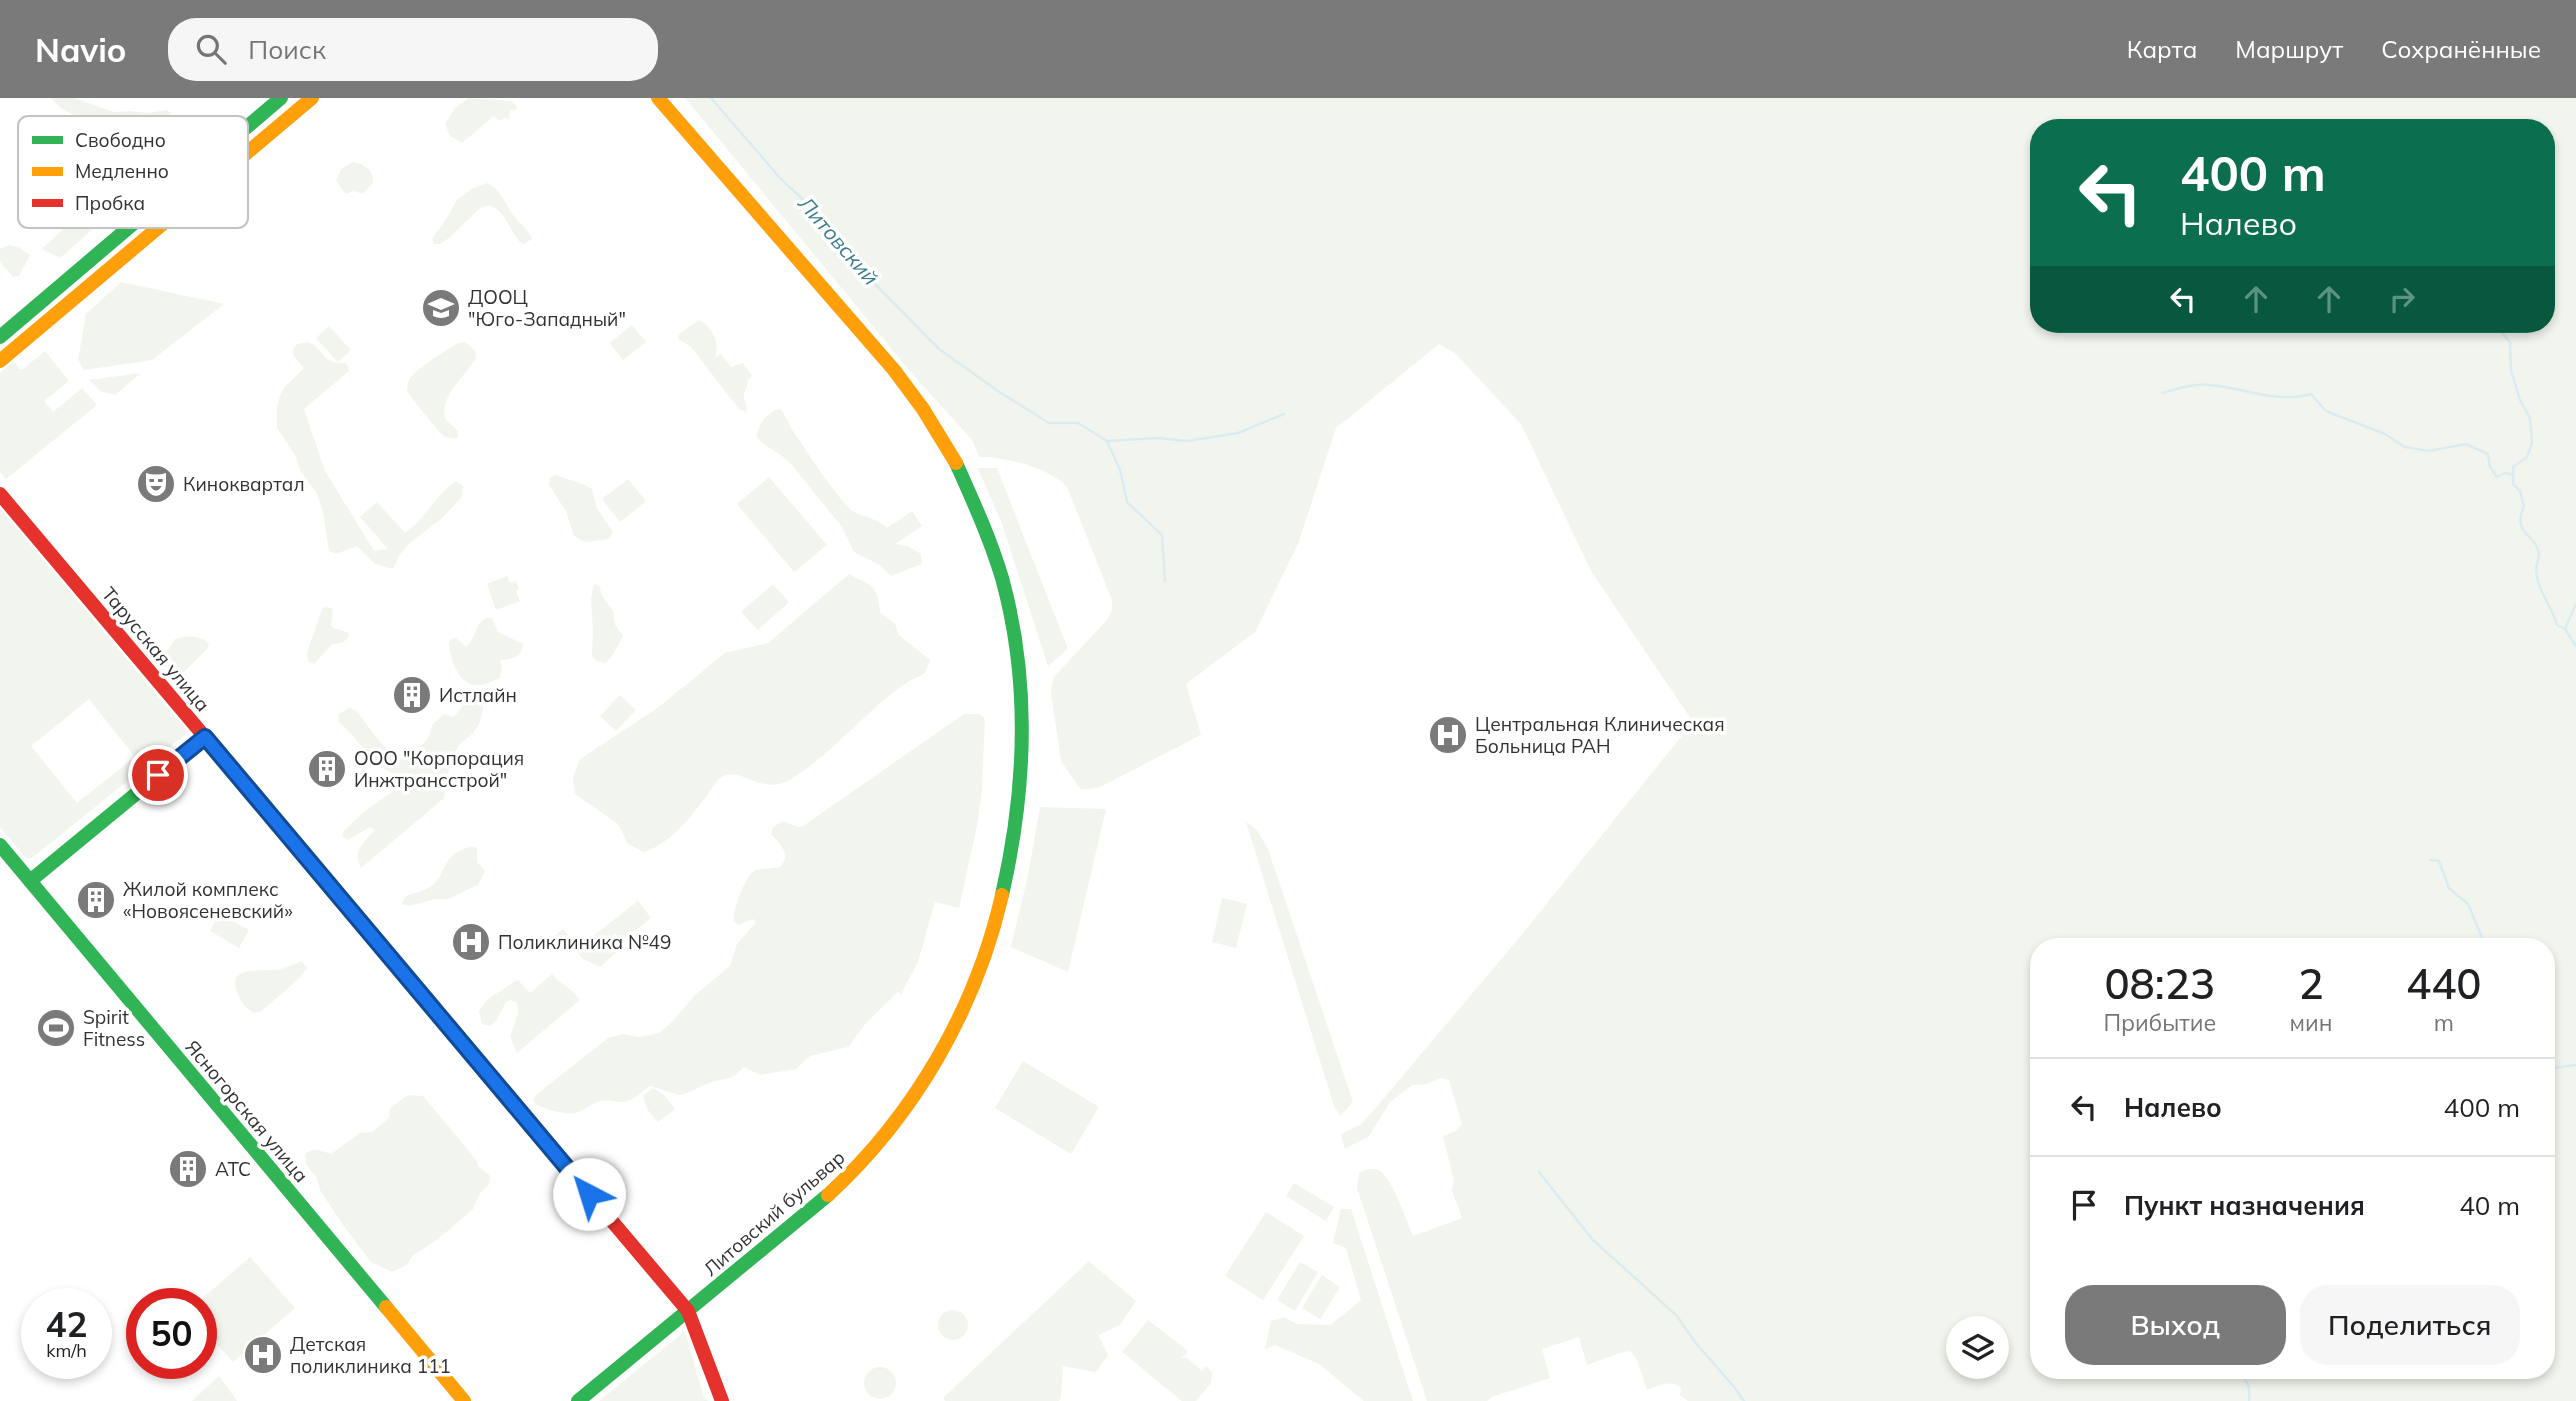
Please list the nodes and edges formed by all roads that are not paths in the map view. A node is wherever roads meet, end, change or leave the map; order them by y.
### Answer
1 (281, 98) edge
2 (312, 98) edge
3 (658, 98) edge
4 (248, 126) edge
5 (248, 152) edge
6 (128, 228) edge
7 (157, 228) edge
8 (0, 337) edge
9 (0, 360) edge
10 (0, 494) edge
11 (205, 737) junction
12 (0, 845) edge
13 (30, 881) junction
14 (688, 1311) junction
15 (464, 1401) edge
16 (578, 1401) edge
17 (722, 1401) edge

1 - 4 main road
2 - 5 main road
3 - 14 main road, Литовский бульвар
6 - 8 main road
7 - 9 main road
10 - 11 main road, Тарусская улица
11 - 13 main road
11 - 14 main road, Тарусская улица
12 - 13 main road, Ясногорская улица
13 - 15 main road, Ясногорская улица
14 - 16 main road, Литовский бульвар
14 - 17 main road, Тарусская улица

